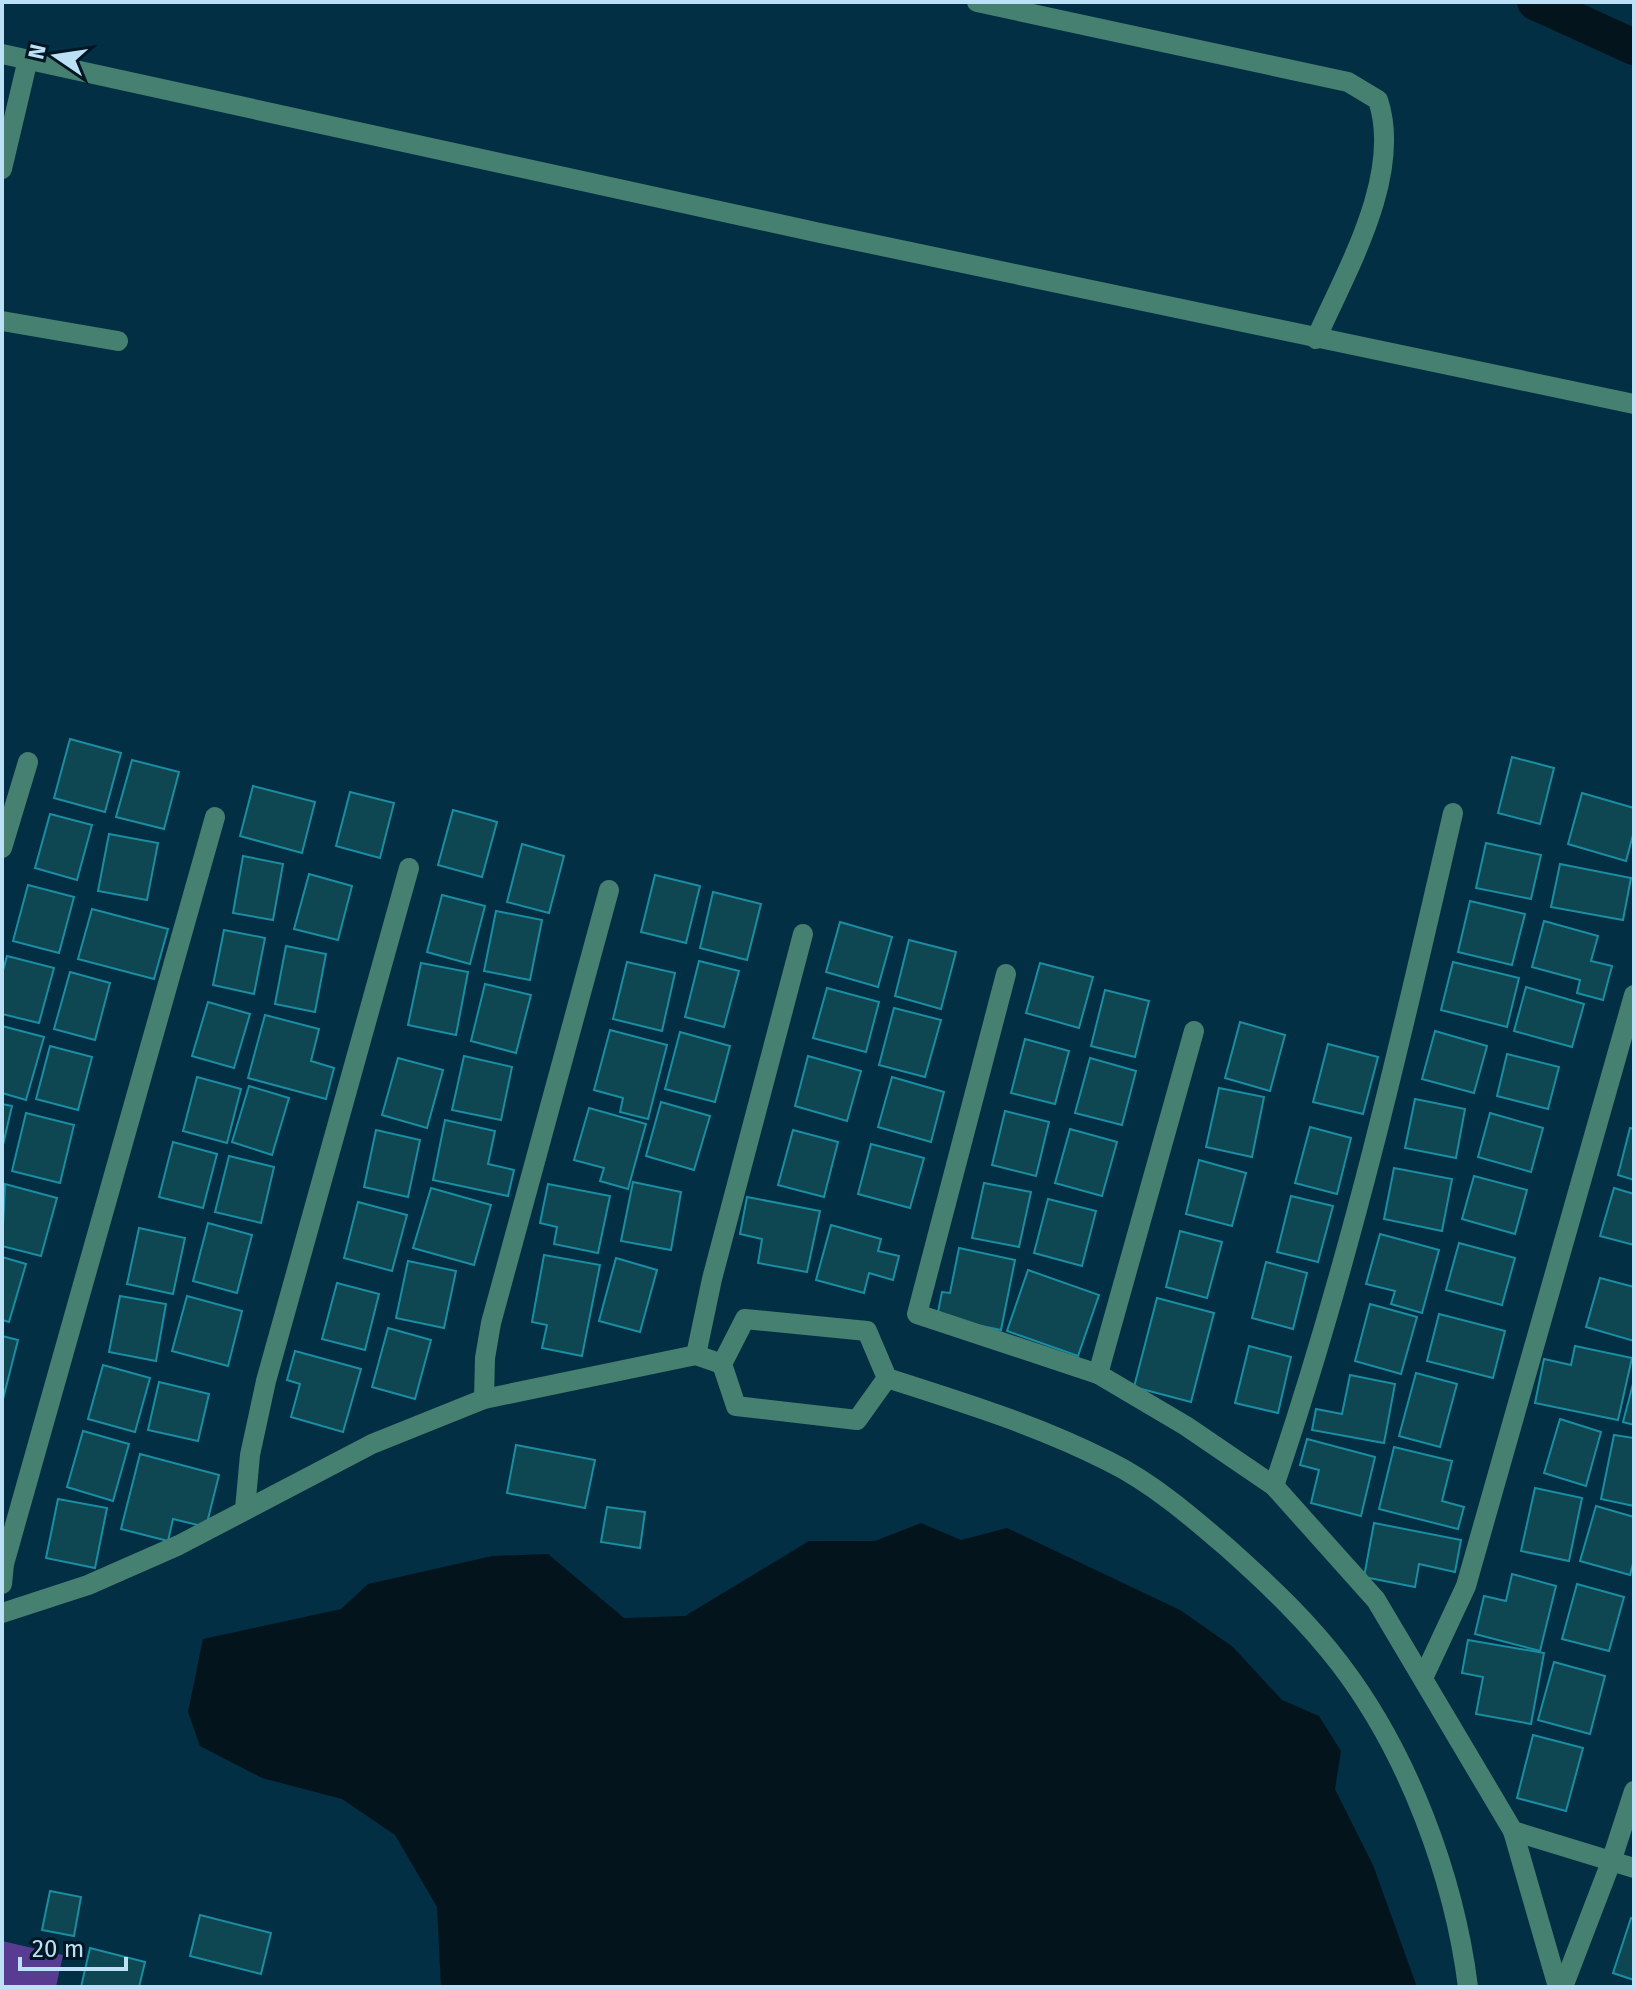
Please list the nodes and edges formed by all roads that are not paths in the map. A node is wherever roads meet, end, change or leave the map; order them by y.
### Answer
1 (977, 2) edge
2 (2, 54) edge
3 (28, 59) junction
4 (2, 169) edge
5 (2, 321) edge
6 (1316, 339) junction
7 (118, 341) dead end
8 (1634, 404) edge
9 (28, 762) dead end
10 (1453, 813) dead end
11 (215, 817) dead end
12 (2, 848) edge
13 (409, 868) dead end
14 (609, 890) dead end
15 (803, 934) dead end
16 (1006, 974) dead end
17 (1634, 995) edge
18 (1194, 1031) dead end
19 (696, 1355) junction
20 (722, 1364) junction
21 (1098, 1374) junction
22 (887, 1378) junction
23 (484, 1399) junction
24 (1274, 1486) junction
25 (245, 1509) junction
26 (2, 1584) edge
27 (2, 1613) edge
28 (1424, 1676) junction
29 (1634, 1791) edge
30 (1513, 1831) junction
31 (1611, 1862) junction
32 (1634, 1868) edge
33 (1468, 1987) edge
34 (1560, 1987) edge

1 - 6 street
2 - 3 street
3 - 4 street
3 - 6 street
5 - 7 street
6 - 8 street
9 - 12 street
10 - 24 street
11 - 26 street
13 - 25 street
14 - 23 street
15 - 19 street
16 - 21 street
17 - 28 street
18 - 21 street
19 - 20 street
19 - 23 street
20 - 22 street
20 - 22 street
21 - 24 street
22 - 33 street
23 - 25 street
24 - 28 street
25 - 27 street
28 - 30 street
29 - 31 street
30 - 31 street
30 - 34 street
31 - 32 street
31 - 34 street

